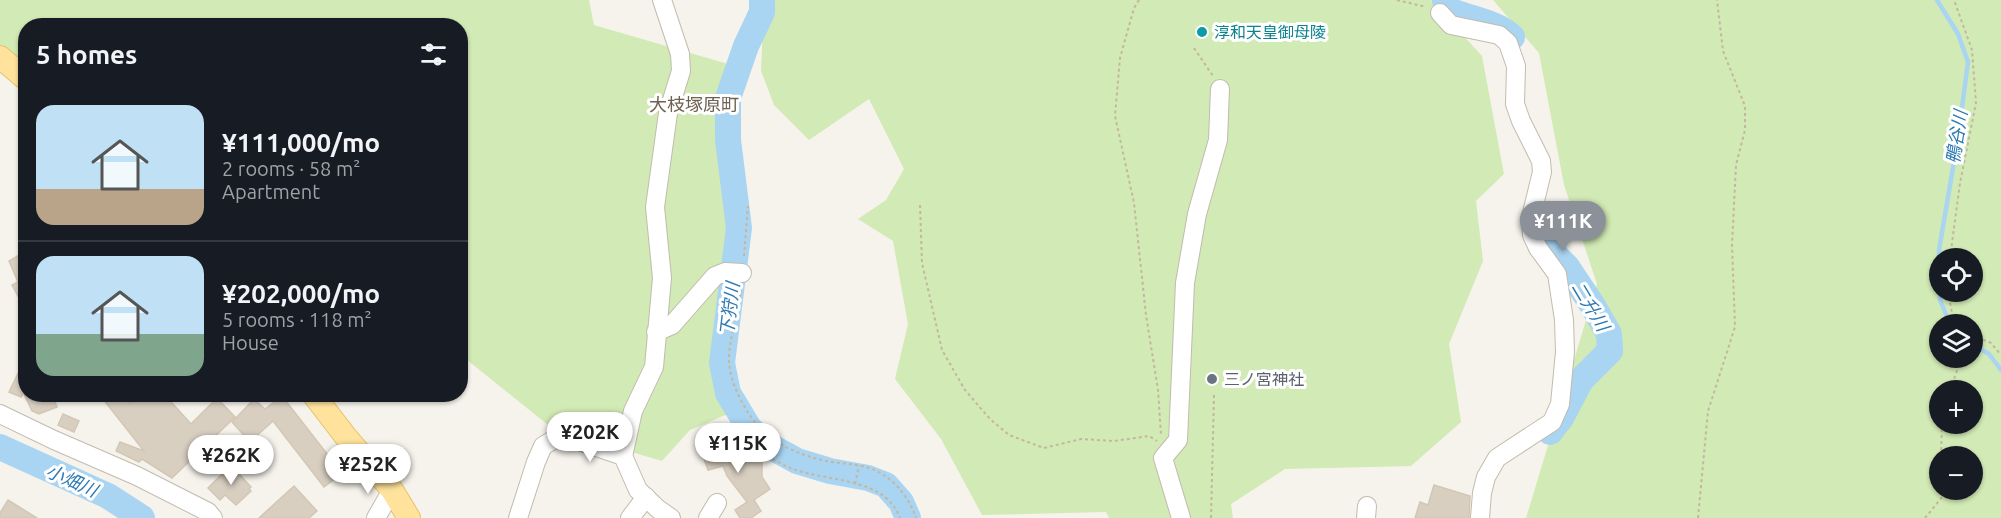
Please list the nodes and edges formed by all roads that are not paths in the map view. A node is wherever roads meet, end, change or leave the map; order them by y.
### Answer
1 (662, 0) edge
2 (1440, 13) road end
3 (0, 57) edge
4 (18, 72) edge
5 (1220, 89) road end
6 (736, 272) road end
7 (656, 332) junction
8 (319, 402) edge
9 (0, 414) edge
10 (623, 456) junction
11 (392, 490) junction
12 (646, 497) junction
13 (213, 518) edge
14 (376, 518) edge
15 (409, 518) edge
16 (518, 518) edge
17 (630, 518) edge
18 (671, 518) edge
19 (1181, 518) edge
20 (1480, 518) edge

1 - 7 street
2 - 20 street
3 - 4 main road
5 - 19 street
6 - 7 street
7 - 10 street
8 - 11 main road
9 - 13 street
10 - 12 street
10 - 16 street
11 - 14 street
11 - 15 main road
12 - 17 street
12 - 18 street

